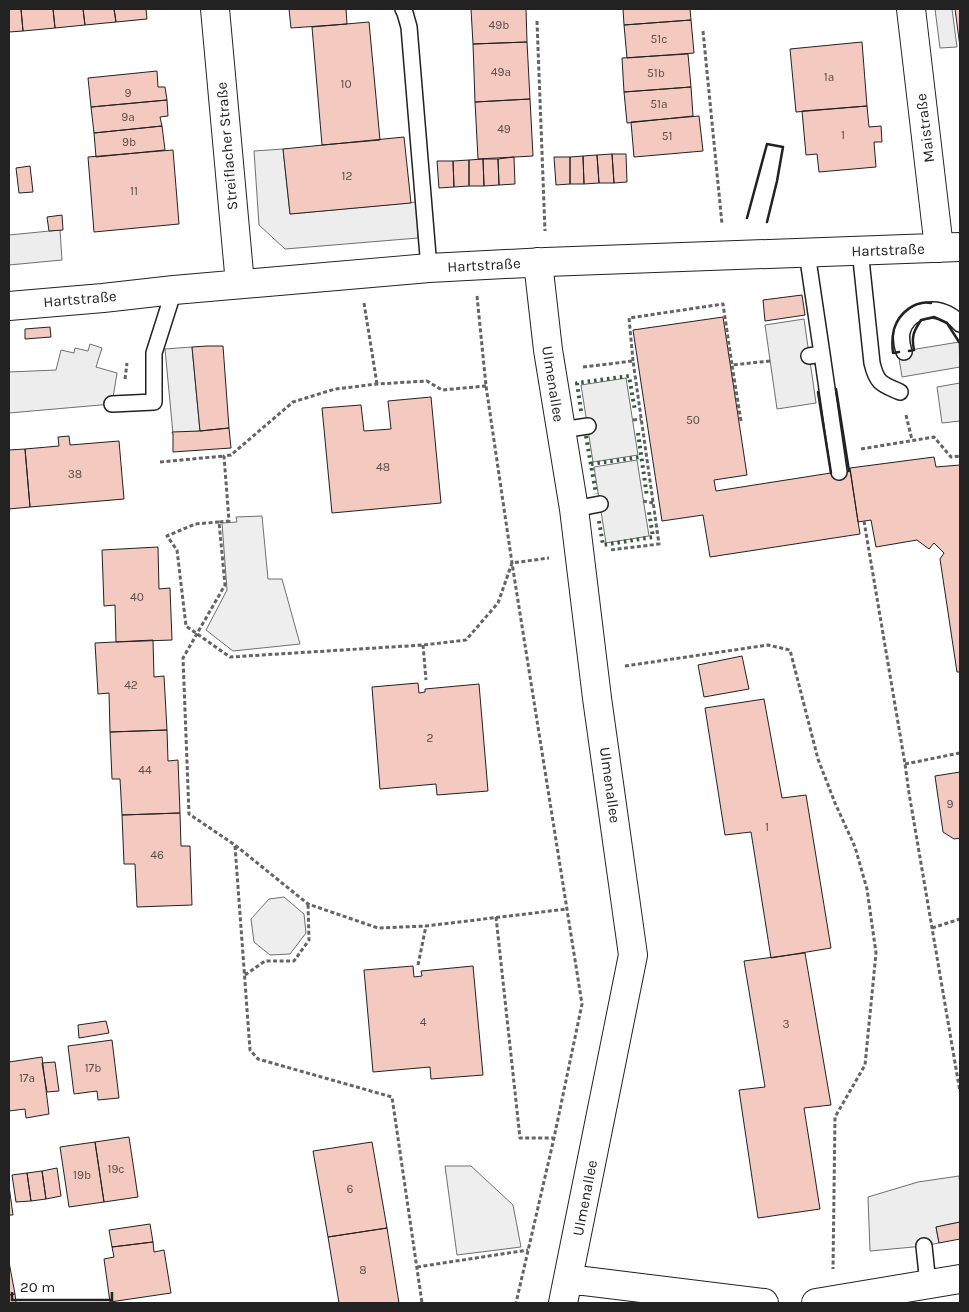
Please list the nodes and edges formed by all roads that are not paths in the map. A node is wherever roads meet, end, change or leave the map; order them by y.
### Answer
1 (215, 9) edge
2 (402, 9) edge
3 (910, 9) edge
4 (950, 248) edge
5 (860, 250) junction
6 (807, 253) junction
7 (542, 262) junction
8 (429, 268) junction
9 (240, 284) junction
10 (174, 290) junction
11 (9, 306) edge
12 (960, 324) edge
13 (904, 352) dead end
14 (900, 392) dead end
15 (112, 404) dead end
16 (588, 426) dead end
17 (561, 430) junction
18 (840, 472) dead end
19 (600, 504) dead end
20 (574, 509) junction
21 (924, 1246) dead end
22 (960, 1279) edge
23 (928, 1284) junction
24 (566, 1291) edge
25 (825, 1302) edge
26 (764, 1303) edge

1 - 9 street, Streiflacher Straße
2 - 8 lane
3 - 4 street, Maistraße
4 - 5 street, Hartstraße
5 - 6 street, Hartstraße
5 - 14 lane
6 - 7 street, Hartstraße
6 - 18 lane
7 - 8 street, Hartstraße
7 - 17 street, Ulmenallee
8 - 9 street, Hartstraße
9 - 10 street, Hartstraße
10 - 11 street, Hartstraße
10 - 15 lane
12 - 13 lane
16 - 17 lane
17 - 20 street, Ulmenallee
19 - 20 lane
20 - 24 street, Ulmenallee
21 - 23 lane
22 - 23 street
23 - 25 street
24 - 26 street

